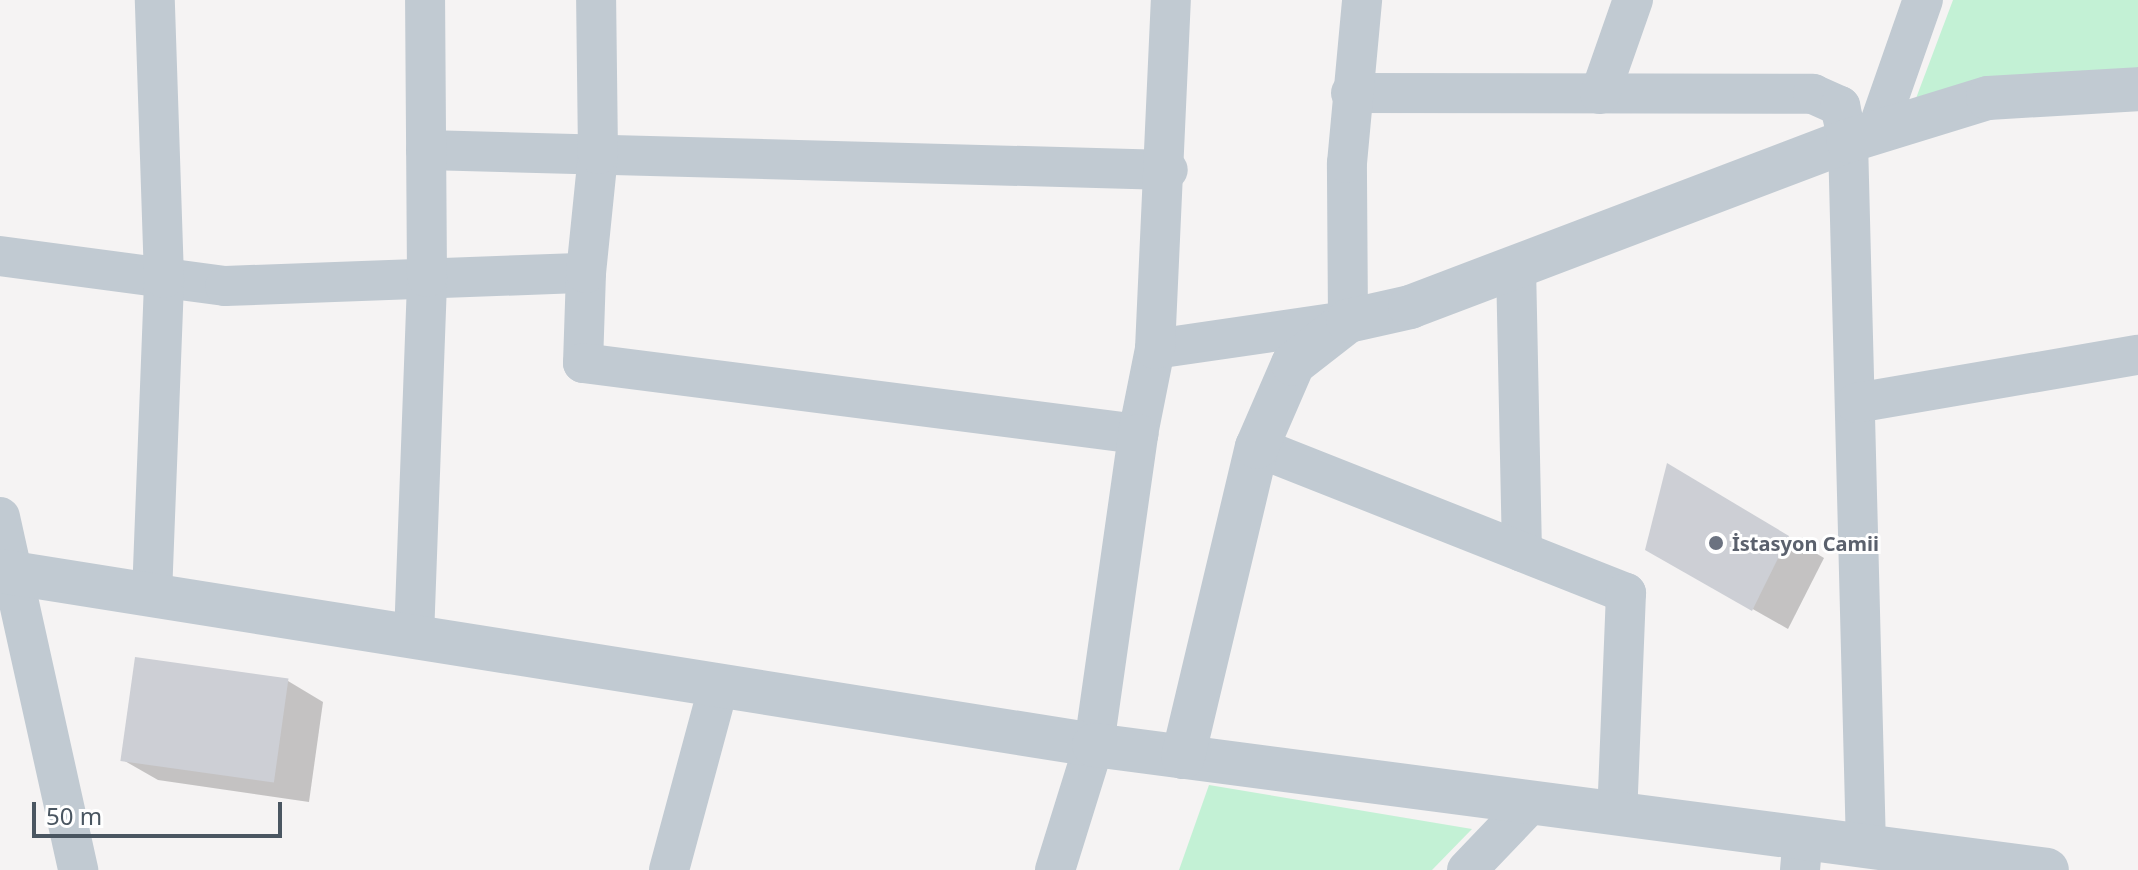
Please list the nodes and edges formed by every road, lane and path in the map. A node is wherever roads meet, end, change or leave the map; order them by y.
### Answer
1 (155, 0) edge
2 (425, 0) edge
3 (596, 0) edge
4 (1171, 0) edge
5 (1362, 0) edge
6 (1633, 0) edge
7 (1923, 0) edge
8 (2138, 89) edge
9 (1351, 93) junction
10 (1600, 94) junction
11 (1862, 136) junction
12 (426, 150) junction
13 (598, 154) junction
14 (1168, 170) junction
15 (0, 256) edge
16 (1516, 266) junction
17 (586, 273) junction
18 (427, 277) junction
19 (164, 278) junction
20 (1348, 321) junction
21 (1155, 349) junction
22 (2138, 355) edge
23 (1856, 403) junction
24 (1138, 434) junction
25 (1257, 447) junction
26 (0, 517) edge
27 (1522, 552) junction
28 (7, 572) edge
29 (152, 595) junction
30 (414, 637) junction
31 (719, 685) junction
32 (1094, 745) junction
33 (1183, 757) junction
34 (1531, 803) junction
35 (1617, 814) junction
36 (1866, 846) junction
37 (1802, 854) edge
38 (78, 870) edge
39 (669, 870) edge
40 (1055, 870) edge
41 (1467, 870) edge
42 (2047, 870) edge

1 - 19 street
2 - 12 street
3 - 13 street
4 - 14 street
5 - 9 street
6 - 10 street
7 - 11 street
8 - 11 street
9 - 10 street
9 - 20 street
10 - 11 street
11 - 16 street
11 - 23 street
12 - 13 street
12 - 18 street
13 - 14 street
13 - 17 street
14 - 21 street
15 - 19 street
16 - 20 street
16 - 27 street
17 - 18 street
17 - 24 street
18 - 19 street
18 - 30 street
19 - 29 street
20 - 21 street
20 - 25 street
21 - 24 street
22 - 23 street
23 - 36 street
24 - 32 street
25 - 27 street
25 - 33 street
26 - 28 street
27 - 35 street
28 - 29 street
28 - 38 street
29 - 30 street
30 - 31 street
31 - 32 street
31 - 39 street
32 - 33 street
32 - 40 street
33 - 34 street
34 - 35 street
34 - 41 street
35 - 37 street
36 - 37 street
36 - 42 street

